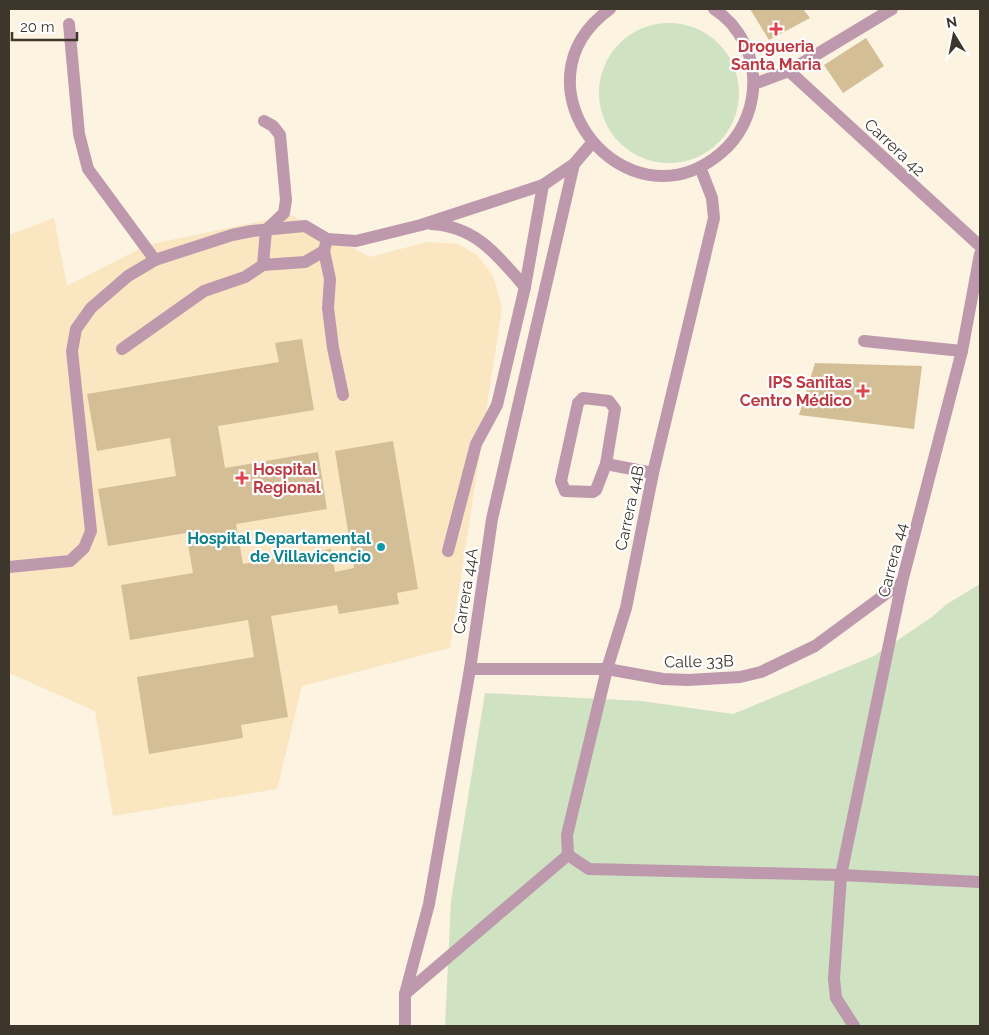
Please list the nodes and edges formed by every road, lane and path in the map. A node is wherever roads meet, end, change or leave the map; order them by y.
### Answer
1 (610, 9) edge
2 (714, 9) edge
3 (892, 9) edge
4 (69, 24) dead end
5 (789, 71) junction
6 (754, 84) junction
7 (264, 121) dead end
8 (592, 143) junction
9 (574, 164) junction
10 (700, 167) junction
11 (543, 185) junction
12 (421, 224) junction
13 (266, 230) junction
14 (327, 238) junction
15 (980, 246) edge
16 (324, 251) junction
17 (980, 254) edge
18 (156, 260) junction
19 (263, 265) junction
20 (525, 287) junction
21 (864, 341) dead end
22 (122, 349) dead end
23 (962, 351) junction
24 (343, 395) dead end
25 (606, 464) junction
26 (653, 473) junction
27 (448, 551) dead end
28 (9, 567) edge
29 (902, 582) junction
30 (470, 669) junction
31 (607, 669) junction
32 (568, 855) junction
33 (842, 875) junction
34 (980, 882) edge
35 (405, 994) junction
36 (405, 1026) edge
37 (854, 1026) edge

1 - 8 street
2 - 6 street
3 - 5 street
4 - 18 street
5 - 6 street
5 - 15 street, Carrera 42
6 - 10 street
7 - 13 street
8 - 9 street
8 - 10 street
9 - 11 street
9 - 30 street, Carrera 44A
10 - 26 street, Carrera 44B
11 - 12 street
11 - 20 street
12 - 14 street
12 - 20 street
13 - 14 street
13 - 18 street
13 - 19 street
14 - 16 street
16 - 19 street
16 - 24 street
17 - 23 street, Carrera 44
18 - 28 street
19 - 22 street
20 - 27 street
21 - 23 street
23 - 29 street, Carrera 44
25 - 25 street
25 - 26 street
26 - 31 street, Carrera 44B
29 - 31 street, Calle 33B
29 - 33 street, Carrera 44
30 - 31 street, Calle 33B
30 - 35 street, Carrera 44A
31 - 32 street, Carrera 44B
32 - 33 street
32 - 35 street
33 - 34 street
33 - 37 street, Carrera 44
35 - 36 street, Carrera 44A

